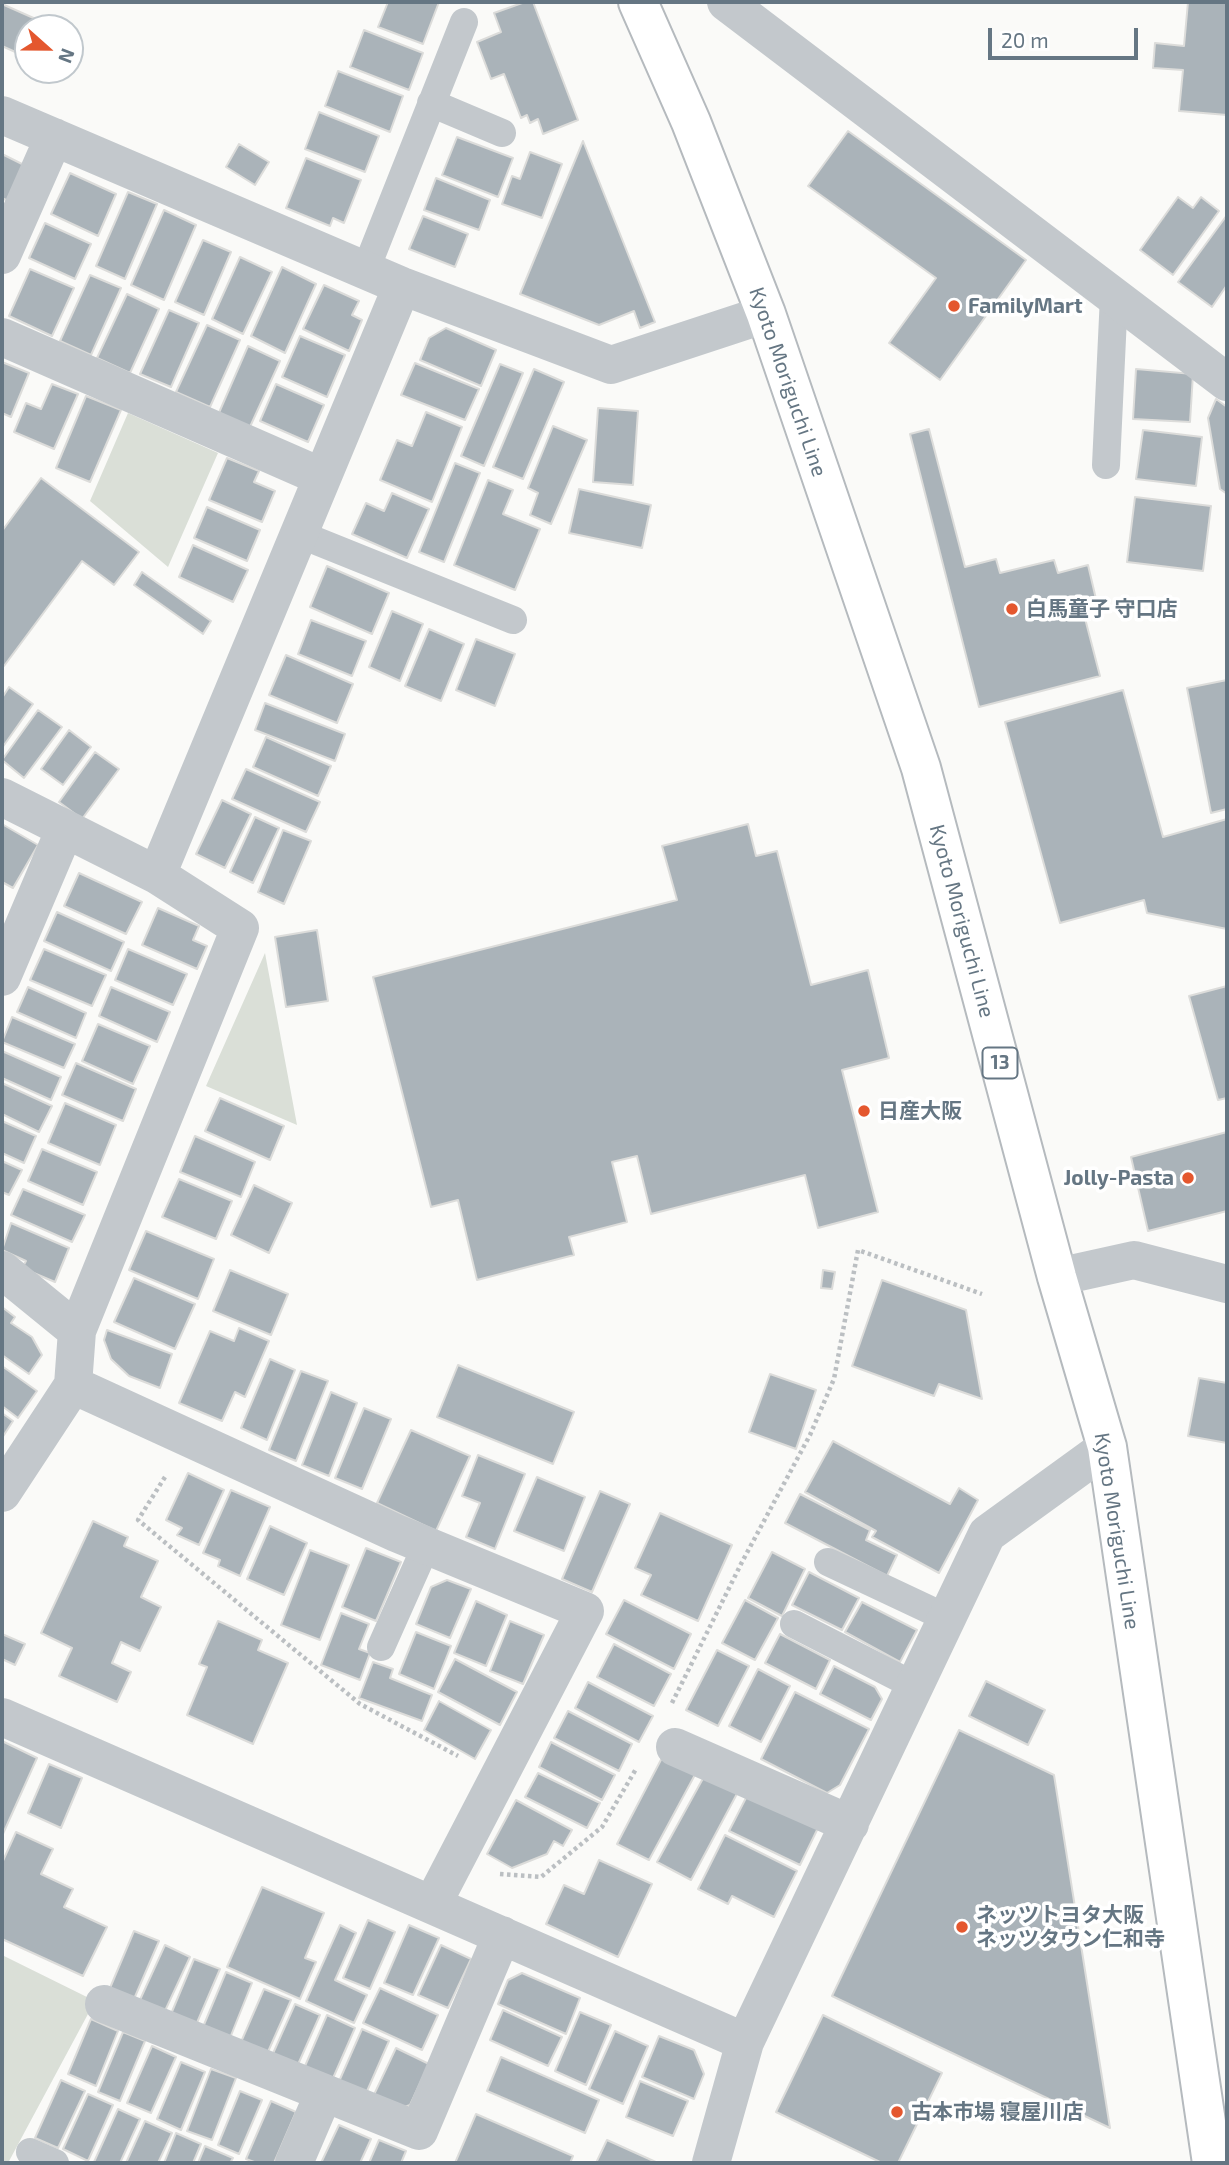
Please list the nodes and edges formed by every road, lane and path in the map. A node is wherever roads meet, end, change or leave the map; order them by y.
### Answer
1 (638, 2) edge
2 (726, 2) edge
3 (464, 22) dead end
4 (431, 103) junction
5 (2, 115) edge
6 (502, 133) dead end
7 (54, 138) junction
8 (2, 255) edge
9 (366, 270) junction
10 (402, 286) junction
11 (1114, 296) junction
12 (766, 314) junction
13 (2, 337) edge
14 (1227, 382) edge
15 (1106, 466) dead end
16 (322, 477) junction
17 (299, 534) junction
18 (513, 620) dead end
19 (2, 797) edge
20 (65, 829) junction
21 (157, 875) junction
22 (2, 977) edge
23 (2, 1270) edge
24 (1057, 1277) junction
25 (1227, 1284) edge
26 (982, 1294) dead end
27 (77, 1331) junction
28 (73, 1385) junction
29 (190, 1438) junction
30 (1107, 1447) junction
31 (2, 1493) edge
32 (426, 1546) junction
33 (828, 1562) dead end
34 (947, 1618) junction
35 (794, 1624) dead end
36 (382, 1647) dead end
37 (915, 1686) junction
38 (670, 1707) dead end
39 (2, 1717) edge
40 (658, 1753) joint
41 (498, 1778) junction
42 (849, 1824) junction
43 (450, 1869) junction
44 (432, 1905) junction
45 (502, 1936) junction
46 (104, 2004) dead end
47 (745, 2042) junction
48 (324, 2093) junction
49 (294, 2163) edge
50 (711, 2163) edge
51 (1212, 2163) edge

1 - 12 main road, Kyoto Moriguchi Line / 13
2 - 11 street
3 - 4 lane
4 - 6 lane
4 - 9 lane
5 - 7 street
7 - 8 street
7 - 9 street
9 - 10 street
10 - 12 street
10 - 16 street
11 - 14 street
11 - 15 lane
12 - 24 main road, Kyoto Moriguchi Line / 13
13 - 16 street
16 - 17 street
17 - 18 lane
17 - 21 street
19 - 20 street
20 - 21 street
20 - 22 street
21 - 27 street
23 - 27 street
24 - 25 street
24 - 30 main road, Kyoto Moriguchi Line / 13
26 - 38 path
27 - 28 street
28 - 29 street
28 - 31 street
29 - 32 street
29 - 41 path
30 - 34 street
30 - 51 main road, Kyoto Moriguchi Line / 13
32 - 36 lane
32 - 41 street
33 - 34 lane
34 - 37 street
35 - 37 lane
37 - 42 street
39 - 44 street
40 - 42 street
40 - 43 path
41 - 43 street
42 - 47 street
43 - 44 street
44 - 45 street
45 - 47 street
45 - 48 street
46 - 48 street
47 - 50 street
48 - 49 street

